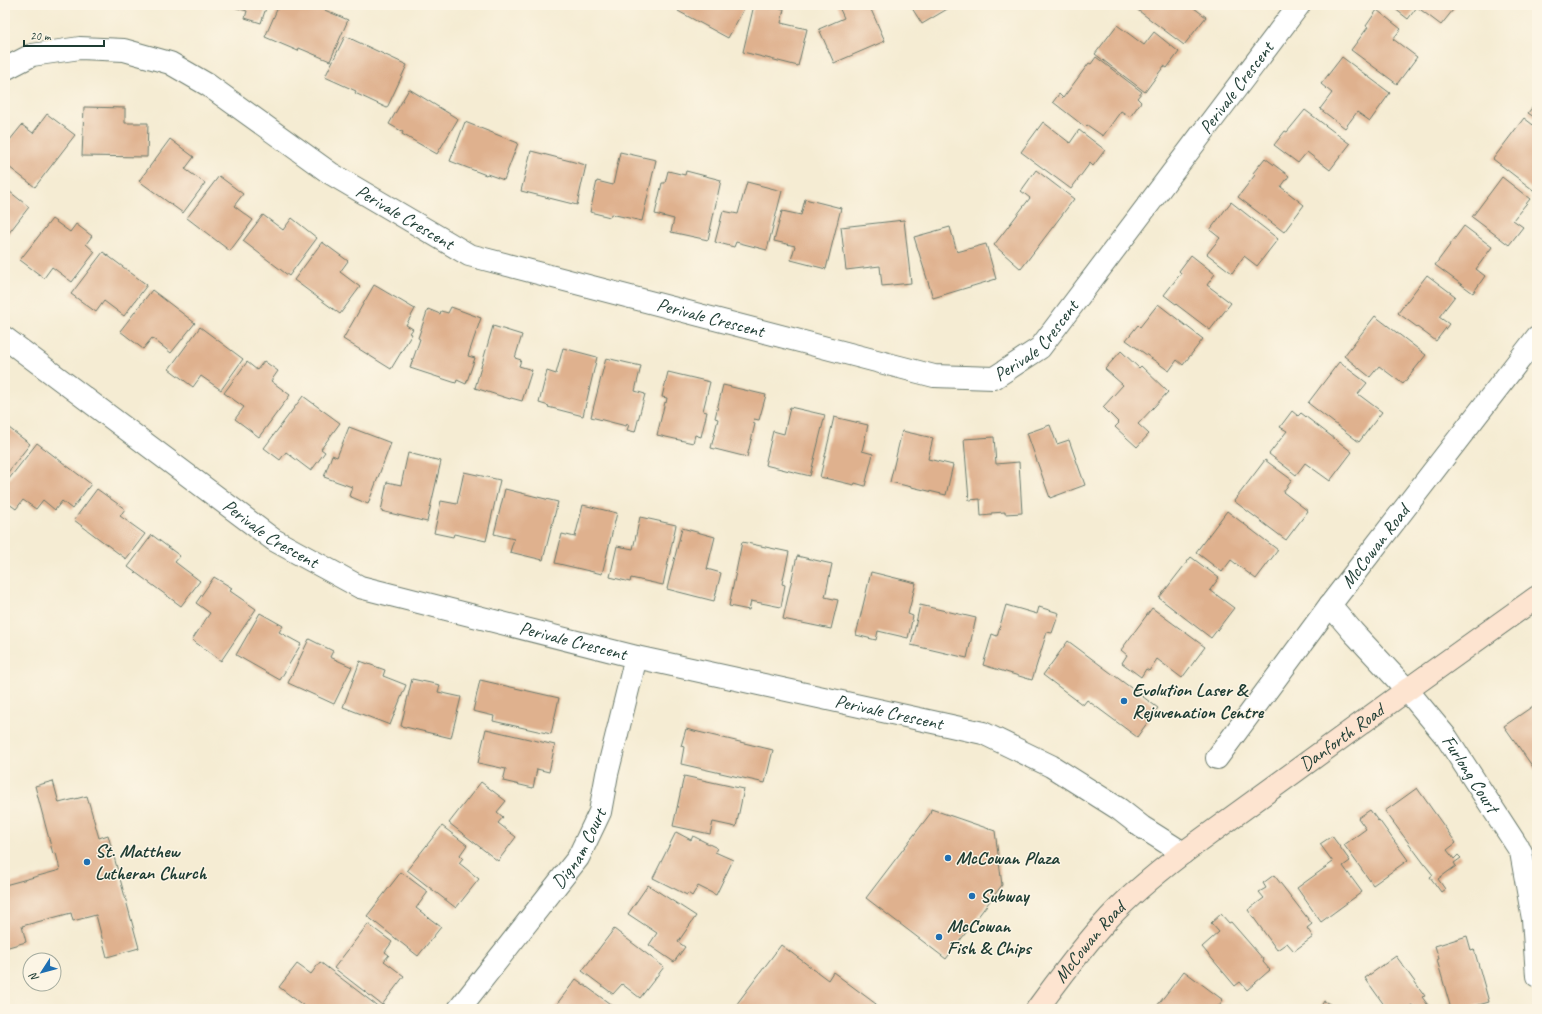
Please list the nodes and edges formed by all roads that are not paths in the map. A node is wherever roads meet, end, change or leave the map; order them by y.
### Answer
1 (1299, 5) edge
2 (5, 69) edge
3 (1537, 337) edge
4 (5, 338) edge
5 (1537, 597) edge
6 (1330, 605) junction
7 (636, 657) junction
8 (1407, 690) junction
9 (1217, 758) dead end
10 (1183, 853) junction
11 (1148, 881) joint
12 (1537, 976) edge
13 (459, 1009) edge
14 (1037, 1009) edge

1 - 2 street, Perivale Crescent
3 - 6 street, McCowan Road
4 - 7 street, Perivale Crescent
5 - 8 main road, Danforth Road
6 - 8 street, Furlong Court
6 - 9 street, McCowan Road
7 - 10 street, Perivale Crescent
7 - 13 street, Dignam Court
8 - 10 main road, Danforth Road
8 - 12 street, Furlong Court
10 - 11 main road, Danforth Road
11 - 14 main road, McCowan Road

